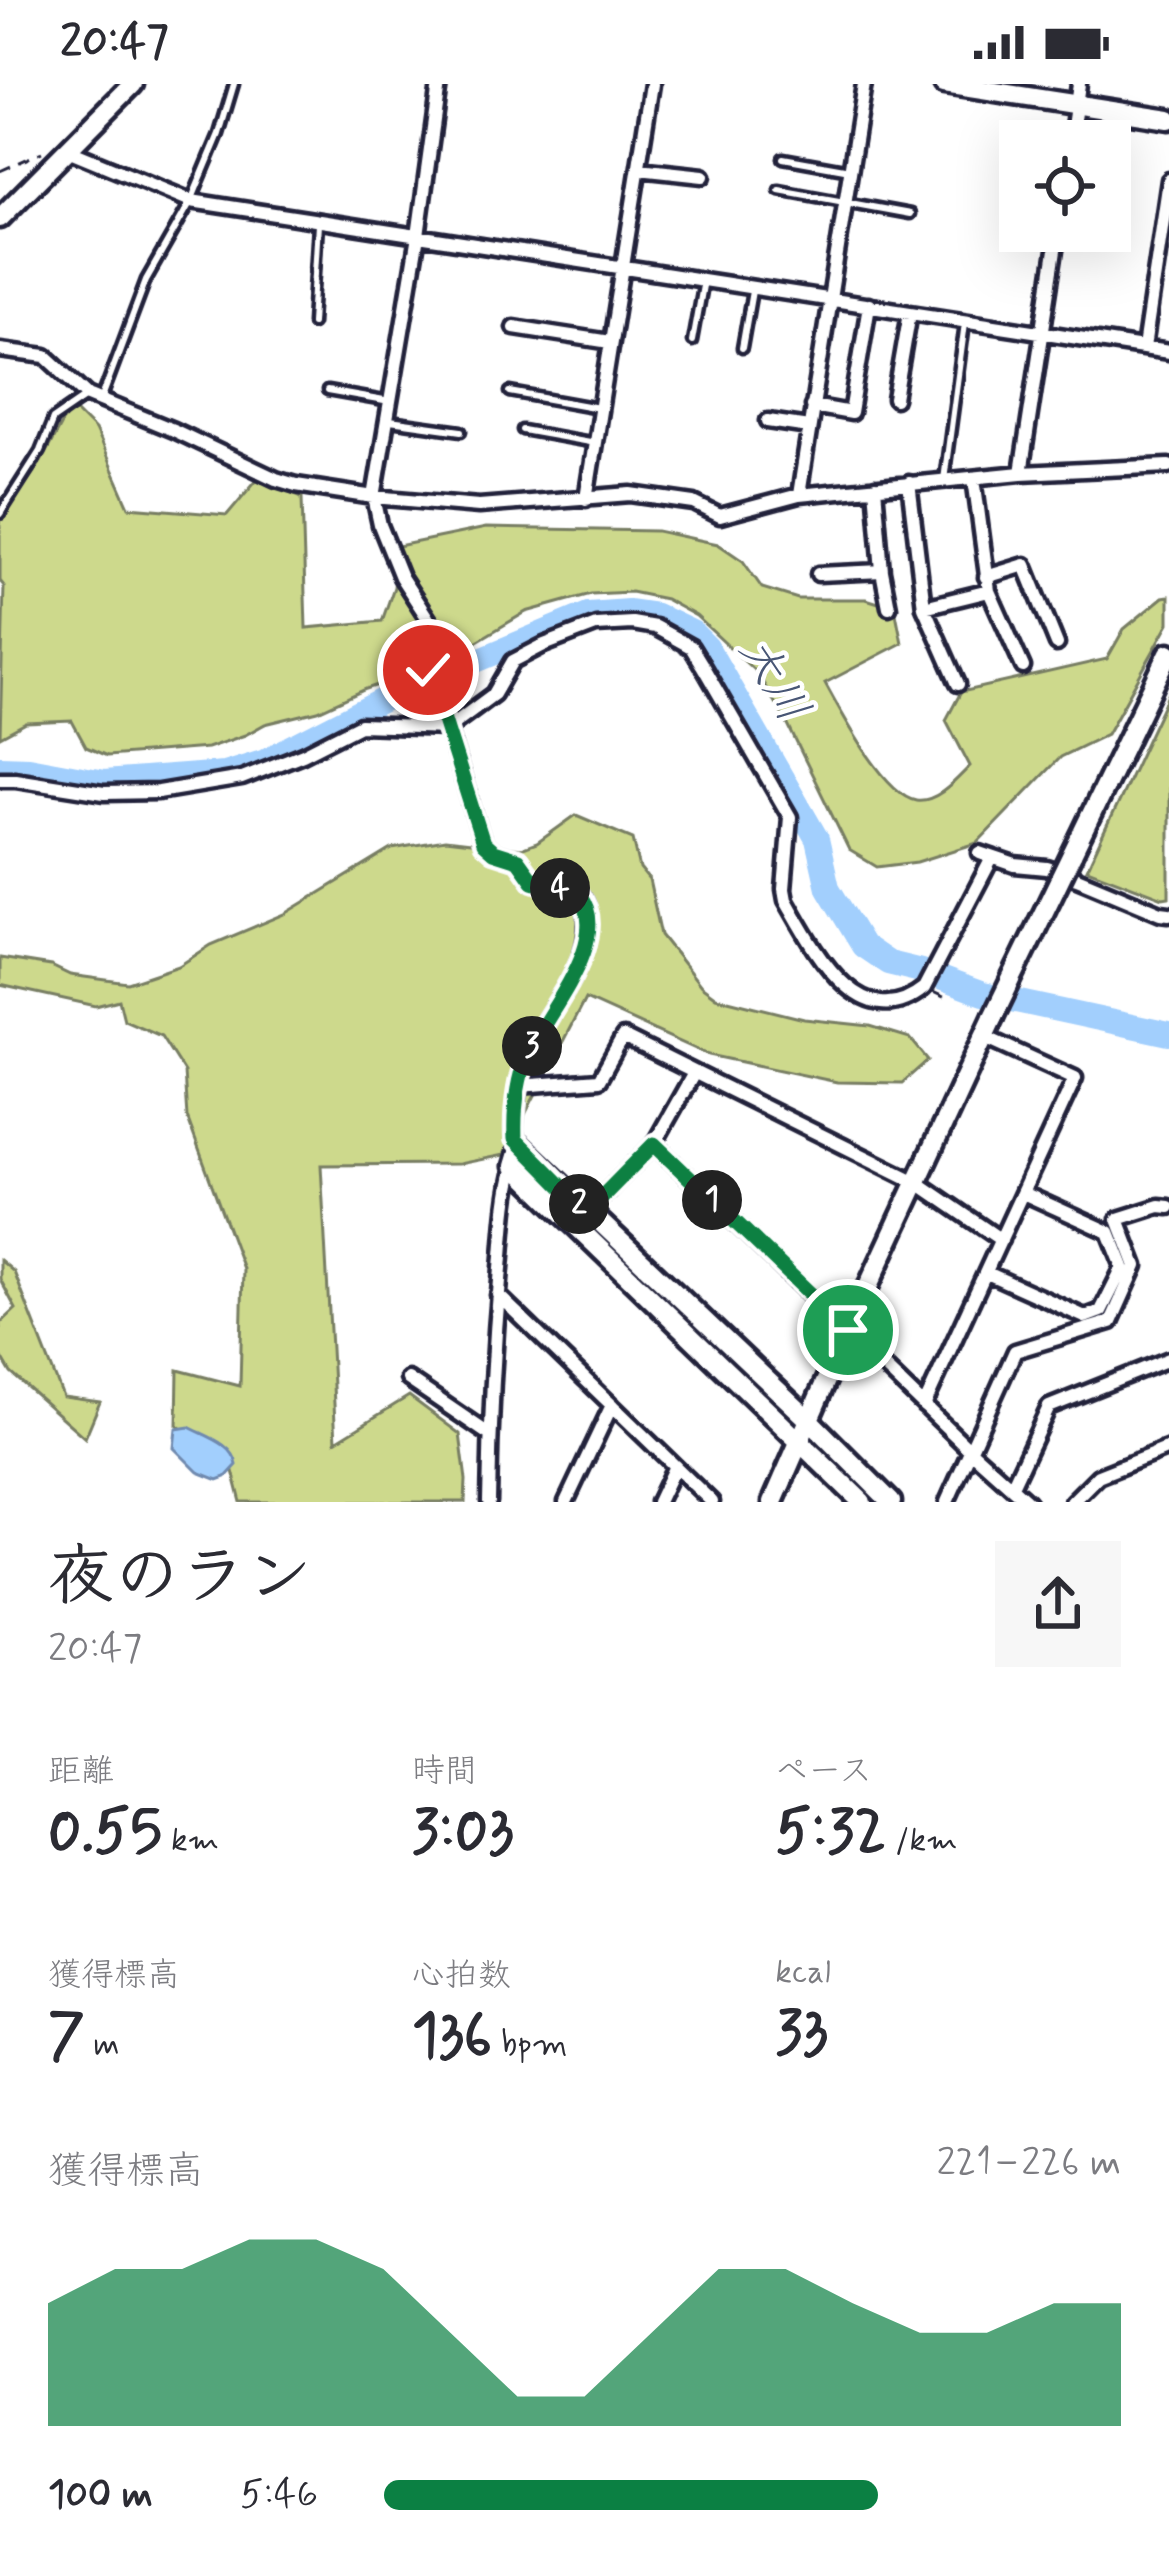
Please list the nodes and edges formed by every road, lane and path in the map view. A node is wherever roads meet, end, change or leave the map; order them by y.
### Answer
1 (133, 84) edge
2 (234, 84) edge
3 (439, 84) edge
4 (652, 84) edge
5 (864, 84) edge
6 (944, 84) edge
7 (1077, 94) edge
8 (1169, 119) edge
9 (65, 149) junction
10 (783, 158) dead end
11 (639, 169) junction
12 (850, 170) junction
13 (0, 171) edge
14 (703, 176) dead end
15 (1169, 180) edge
16 (779, 190) dead end
17 (191, 201) junction
18 (844, 203) junction
19 (910, 214) dead end
20 (0, 218) edge
21 (318, 220) junction
22 (418, 236) junction
23 (1055, 252) edge
24 (624, 268) junction
25 (703, 280) junction
26 (753, 287) junction
27 (831, 299) junction
28 (869, 305) junction
29 (910, 312) junction
30 (966, 320) junction
31 (313, 323) dead end
32 (514, 326) dead end
33 (1043, 332) junction
34 (692, 341) dead end
35 (610, 342) junction
36 (742, 348) dead end
37 (1144, 348) junction
38 (0, 350) edge
39 (1169, 352) edge
40 (327, 392) dead end
41 (510, 392) dead end
42 (94, 398) junction
43 (895, 399) dead end
44 (390, 402) junction
45 (812, 406) junction
46 (599, 408) junction
47 (387, 420) junction
48 (768, 421) dead end
49 (809, 427) junction
50 (522, 430) dead end
51 (462, 431) dead end
52 (595, 443) junction
53 (1169, 466) edge
54 (1021, 473) junction
55 (974, 478) junction
56 (944, 480) junction
57 (909, 484) junction
58 (875, 487) junction
59 (799, 495) junction
60 (374, 497) junction
61 (586, 499) junction
62 (0, 514) edge
63 (882, 572) junction
64 (818, 574) dead end
65 (987, 584) junction
66 (889, 607) dead end
67 (924, 607) junction
68 (1057, 644) dead end
69 (1169, 653) edge
70 (1023, 667) dead end
71 (958, 684) dead end
72 (448, 728) junction
73 (0, 779) edge
74 (1169, 914) edge
75 (985, 1036) junction
76 (694, 1072) junction
77 (519, 1086) junction
78 (654, 1144) junction
79 (520, 1146) junction
80 (514, 1166) junction
81 (918, 1183) junction
82 (1023, 1193) junction
83 (1169, 1207) edge
84 (581, 1218) junction
85 (1001, 1240) junction
86 (987, 1273) junction
87 (498, 1295) junction
88 (848, 1330) junction
89 (1169, 1359) edge
90 (407, 1379) dead end
91 (611, 1405) junction
92 (924, 1406) junction
93 (810, 1421) junction
94 (490, 1435) junction
95 (799, 1443) junction
96 (1169, 1448) edge
97 (970, 1450) junction
98 (675, 1466) junction
99 (1012, 1486) junction
100 (489, 1502) edge
101 (566, 1502) edge
102 (658, 1502) edge
103 (712, 1502) edge
104 (773, 1502) edge
105 (862, 1502) edge
106 (891, 1502) edge
107 (946, 1502) edge
108 (1028, 1502) edge
109 (1072, 1502) edge

1 - 9 street
2 - 17 lane
3 - 22 street
4 - 11 street
5 - 12 street
6 - 7 street
7 - 8 street
9 - 13 path
9 - 17 street
9 - 20 street
10 - 12 lane
11 - 14 street
11 - 24 street
12 - 18 street
15 - 37 street
16 - 18 lane
17 - 21 street
17 - 42 lane
18 - 19 lane
18 - 27 street
21 - 22 street
21 - 31 lane
22 - 24 street
22 - 44 street
23 - 33 street
24 - 25 street
24 - 35 street
25 - 26 street
25 - 34 lane
26 - 27 street
26 - 36 lane
27 - 28 street
27 - 45 street
28 - 29 street
28 - 45 street
29 - 30 street
29 - 43 street
30 - 33 street
30 - 56 lane
32 - 35 street
33 - 37 street
33 - 54 street
35 - 46 street
37 - 39 street
38 - 42 street
40 - 44 lane
41 - 46 lane
42 - 60 street
42 - 62 lane
44 - 47 street
45 - 49 street
46 - 52 street
47 - 51 lane
47 - 60 street
48 - 49 street
49 - 59 street
50 - 52 lane
52 - 61 street
53 - 54 street
54 - 55 street
55 - 56 street
55 - 65 street
56 - 57 street
57 - 58 street
57 - 67 street
58 - 59 street
58 - 63 street
59 - 61 street
60 - 61 street
60 - 72 street
63 - 64 street
63 - 66 street
65 - 67 street
65 - 68 street
65 - 70 street
67 - 71 street
69 - 75 street, bridge
72 - 73 street
72 - 74 street
72 - 77 street
75 - 81 street
75 - 82 street
76 - 77 street
76 - 78 street
76 - 81 street
77 - 79 street
78 - 84 street
78 - 88 street
79 - 80 street
79 - 84 street
80 - 84 street
80 - 87 street
81 - 85 street
81 - 88 street
82 - 85 street
82 - 86 street
83 - 97 street
84 - 93 street
84 - 95 street
85 - 86 street
86 - 92 street
87 - 91 street
87 - 94 street
88 - 92 street
88 - 93 street
89 - 99 street
90 - 94 street
91 - 98 street
91 - 101 street
92 - 97 street
93 - 95 street
93 - 106 street
94 - 100 street
95 - 104 street
95 - 105 street
96 - 109 street
97 - 99 street
97 - 107 street
98 - 102 street
98 - 103 street
99 - 108 street

